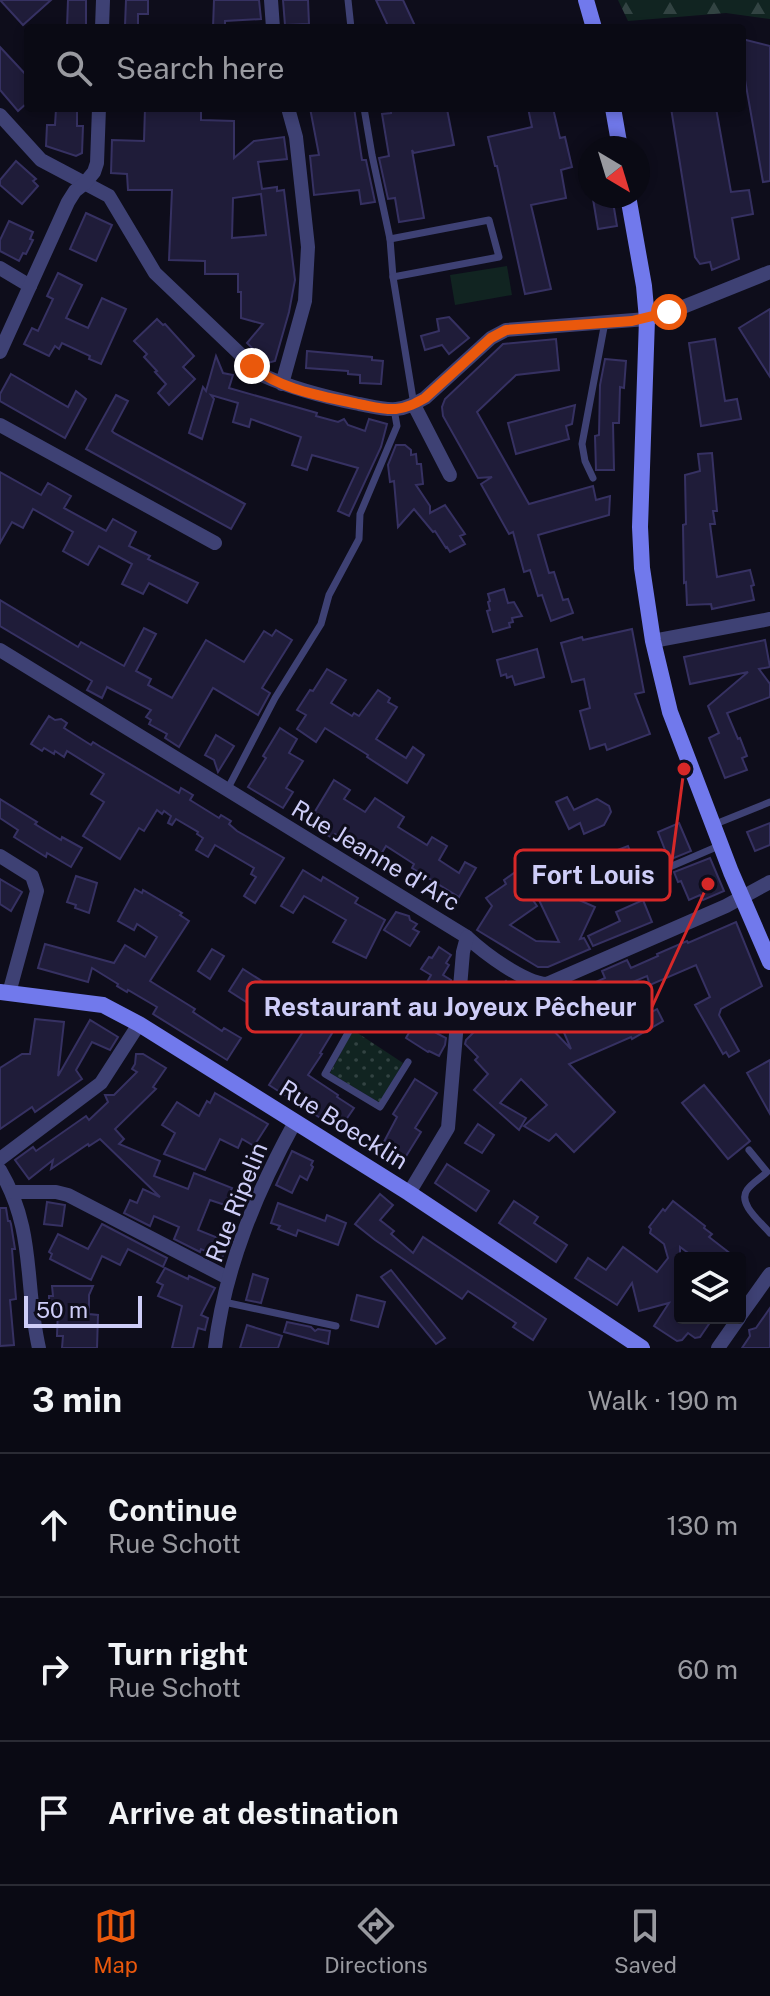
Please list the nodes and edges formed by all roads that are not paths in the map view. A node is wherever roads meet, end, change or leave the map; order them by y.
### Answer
1 (103, 0) edge
2 (271, 0) edge
3 (348, 0) edge
4 (586, 0) edge
5 (102, 24) edge
6 (273, 24) edge
7 (351, 24) edge
8 (593, 24) edge
9 (99, 112) edge
10 (289, 112) edge
11 (365, 112) edge
12 (614, 112) edge
13 (0, 115) edge
14 (618, 136) edge
15 (85, 183) junction
16 (630, 208) edge
17 (390, 239) junction
18 (0, 268) edge
19 (770, 272) edge
20 (393, 277) junction
21 (30, 286) junction
22 (647, 319) junction
23 (605, 322) junction
24 (0, 352) edge
25 (282, 384) junction
26 (414, 405) junction
27 (394, 409) junction
28 (0, 425) edge
29 (450, 475) dead end
30 (593, 478) dead end
31 (215, 543) dead end
32 (770, 619) edge
33 (653, 641) junction
34 (0, 650) edge
35 (227, 790) junction
36 (770, 802) edge
37 (713, 825) junction
38 (721, 845) junction
39 (0, 856) edge
40 (770, 882) edge
41 (609, 893) dead end
42 (742, 897) junction
43 (467, 937) junction
44 (770, 962) edge
45 (4, 993) edge
46 (139, 1024) junction
47 (352, 1026) dead end
48 (408, 1062) dead end
49 (295, 1122) junction
50 (749, 1150) dead end
51 (0, 1169) edge
52 (12, 1192) junction
53 (409, 1193) junction
54 (770, 1233) edge
55 (770, 1274) edge
56 (228, 1278) junction
57 (223, 1302) junction
58 (746, 1307) edge
59 (734, 1324) edge
60 (336, 1326) dead end
61 (39, 1348) edge
62 (215, 1348) edge
63 (642, 1348) edge
64 (718, 1348) edge

1 - 5 street
2 - 6 street
3 - 7 lane
4 - 8 street
9 - 15 street
10 - 25 street
11 - 17 lane
12 - 14 street
13 - 15 street
15 - 21 street
15 - 25 street
16 - 22 street
17 - 20 lane
17 - 20 lane
18 - 21 street
19 - 22 street
20 - 26 lane
21 - 24 street
22 - 23 street
22 - 33 street
23 - 26 street
23 - 30 lane
25 - 27 street
26 - 27 street
26 - 29 street
27 - 35 lane
28 - 31 street
32 - 33 street
33 - 37 street
34 - 35 street, Rue Jeanne d'Arc
35 - 43 street, Rue Jeanne d'Arc
36 - 37 lane
37 - 38 street
38 - 41 lane
38 - 42 street
39 - 45 street
40 - 42 street
42 - 43 street, Rue Jeanne d'Arc
42 - 44 street
43 - 53 street
45 - 46 street, Rue Boecklin
46 - 49 street, Rue Boecklin
46 - 51 street
47 - 48 lane
49 - 53 street, Rue Boecklin
49 - 56 street, Rue Ripelin
50 - 54 lane
51 - 52 street
52 - 56 street
52 - 61 street
53 - 63 street, Rue Boecklin
55 - 58 street
56 - 57 street, Rue Ripelin
57 - 60 lane
57 - 62 street, Rue Ripelin
59 - 64 street

